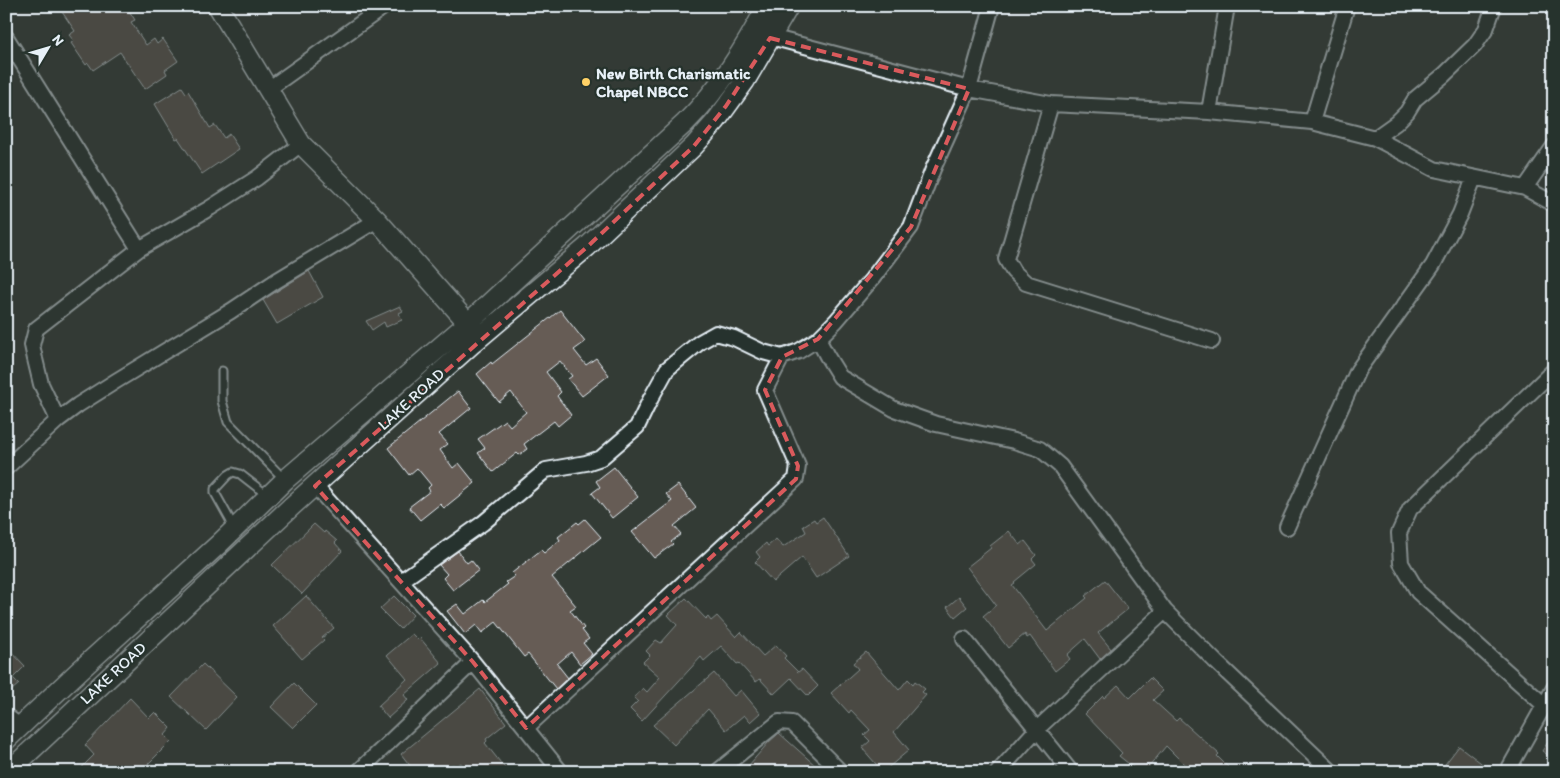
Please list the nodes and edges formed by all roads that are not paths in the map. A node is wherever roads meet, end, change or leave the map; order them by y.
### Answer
1 (218, 6) edge
2 (384, 6) edge
3 (767, 6) edge
4 (789, 6) edge
5 (992, 6) edge
6 (1227, 6) edge
7 (1347, 6) edge
8 (1494, 6) edge
9 (752, 32) junction
10 (6, 36) edge
11 (770, 38) junction
12 (969, 89) junction
13 (267, 90) junction
14 (1051, 104) junction
15 (1209, 112) junction
16 (1312, 122) junction
17 (1376, 138) junction
18 (301, 144) junction
19 (1554, 146) edge
20 (1474, 178) junction
21 (1525, 188) junction
22 (1554, 204) edge
23 (377, 220) junction
24 (138, 249) junction
25 (468, 323) junction
26 (818, 339) junction
27 (1212, 341) dead end
28 (782, 357) junction
29 (1554, 370) edge
30 (222, 371) dead end
31 (58, 420) junction
32 (6, 468) edge
33 (286, 480) junction
34 (315, 486) junction
35 (269, 497) junction
36 (1287, 527) dead end
37 (235, 528) junction
38 (401, 581) junction
39 (1165, 611) junction
40 (964, 639) dead end
41 (473, 662) junction
42 (1554, 688) edge
43 (1544, 704) junction
44 (13, 721) edge
45 (526, 728) junction
46 (1037, 729) junction
47 (6, 740) edge
48 (8, 772) edge
49 (358, 772) edge
50 (561, 772) edge
51 (717, 772) edge
52 (841, 772) edge
53 (998, 772) edge
54 (1072, 772) edge
55 (1332, 772) edge
56 (1507, 772) edge

1 - 13 main road
2 - 13 street
3 - 9 main road, LAKE ROAD
4 - 11 main road, LAKE ROAD
5 - 12 street
6 - 15 street
7 - 16 street
8 - 17 street
9 - 11 street
9 - 25 main road, LAKE ROAD
10 - 24 street
11 - 12 street
11 - 34 main road, LAKE ROAD
12 - 14 street
12 - 26 street
13 - 18 main road
14 - 15 street
14 - 27 street
15 - 16 street
16 - 17 street
17 - 20 street
18 - 23 main road
18 - 24 street
19 - 21 street
20 - 21 street
20 - 36 street
21 - 22 street
23 - 25 main road
23 - 31 street
24 - 31 street
25 - 33 main road, LAKE ROAD
26 - 28 street
26 - 39 street
28 - 38 street
28 - 45 street
29 - 43 street
30 - 33 lane
31 - 32 street
33 - 35 main road, LAKE ROAD
34 - 38 street
34 - 48 main road, LAKE ROAD
35 - 37 main road, LAKE ROAD
35 - 37 lane
37 - 44 main road, LAKE ROAD
38 - 41 street
39 - 46 street
39 - 55 street
40 - 46 street
41 - 45 street
41 - 49 street
42 - 43 street
43 - 56 street
44 - 47 main road, LAKE ROAD
45 - 50 street
46 - 53 street
46 - 54 street
51 - 52 street

